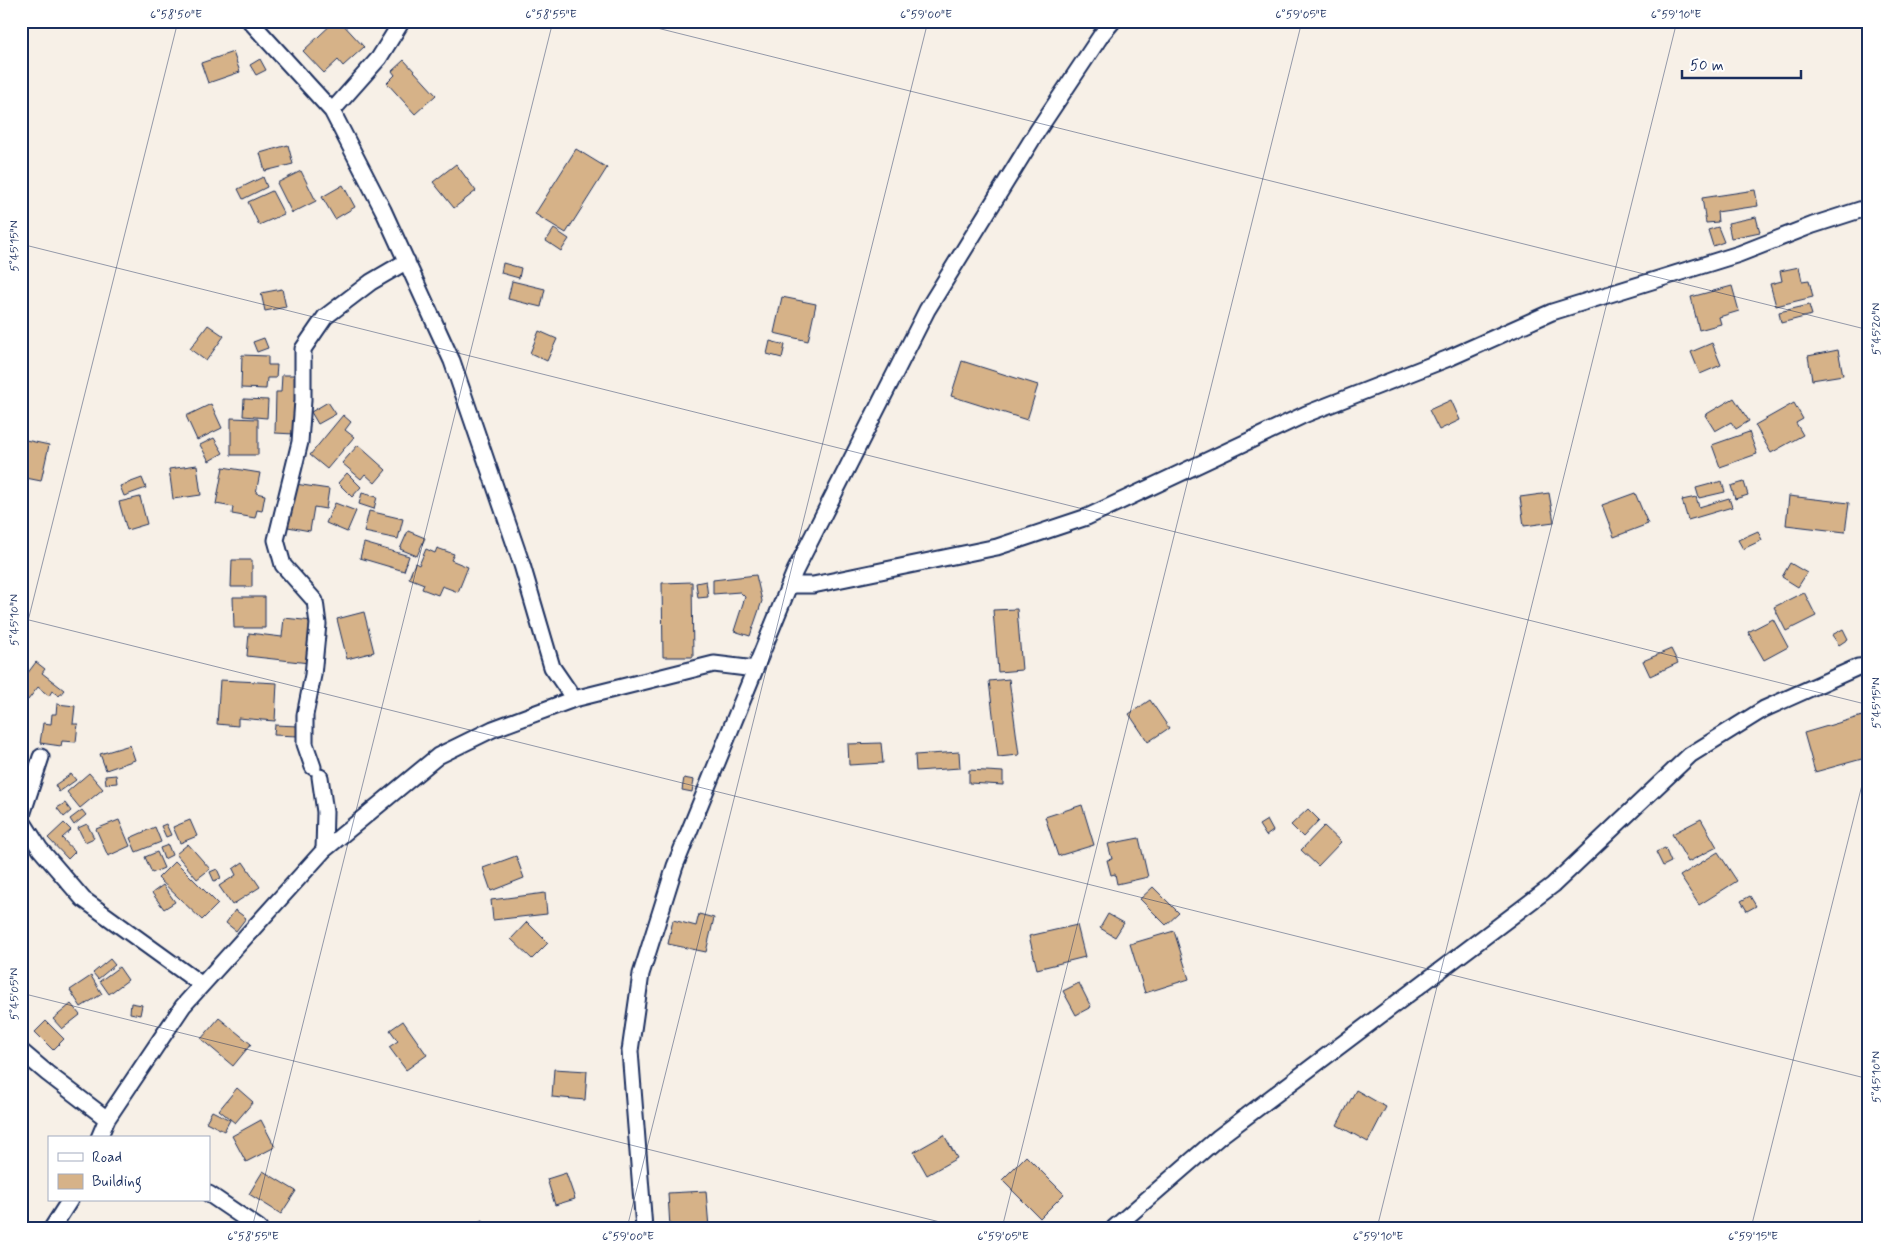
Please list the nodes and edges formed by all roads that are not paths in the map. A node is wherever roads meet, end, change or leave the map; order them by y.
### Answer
1 (250, 21) edge
2 (402, 21) edge
3 (1112, 21) edge
4 (332, 111) junction
5 (1869, 207) edge
6 (407, 261) junction
7 (790, 585) junction
8 (1869, 666) edge
9 (755, 669) junction
10 (574, 699) junction
11 (41, 756) dead end
12 (21, 819) edge
13 (324, 850) junction
14 (202, 985) junction
15 (21, 1051) edge
16 (107, 1119) junction
17 (100, 1136) edge
18 (210, 1195) edge
19 (69, 1202) edge
20 (52, 1228) edge
21 (259, 1228) edge
22 (644, 1228) edge
23 (1114, 1228) edge

1 - 4 street
2 - 4 street
3 - 7 street
4 - 6 street
5 - 7 street
6 - 10 street
6 - 13 street
7 - 9 street
8 - 23 street
9 - 10 street
9 - 22 street
10 - 13 street
11 - 12 street
12 - 14 street
13 - 14 street
14 - 16 street
15 - 16 street
16 - 17 street
18 - 21 street
19 - 20 street

